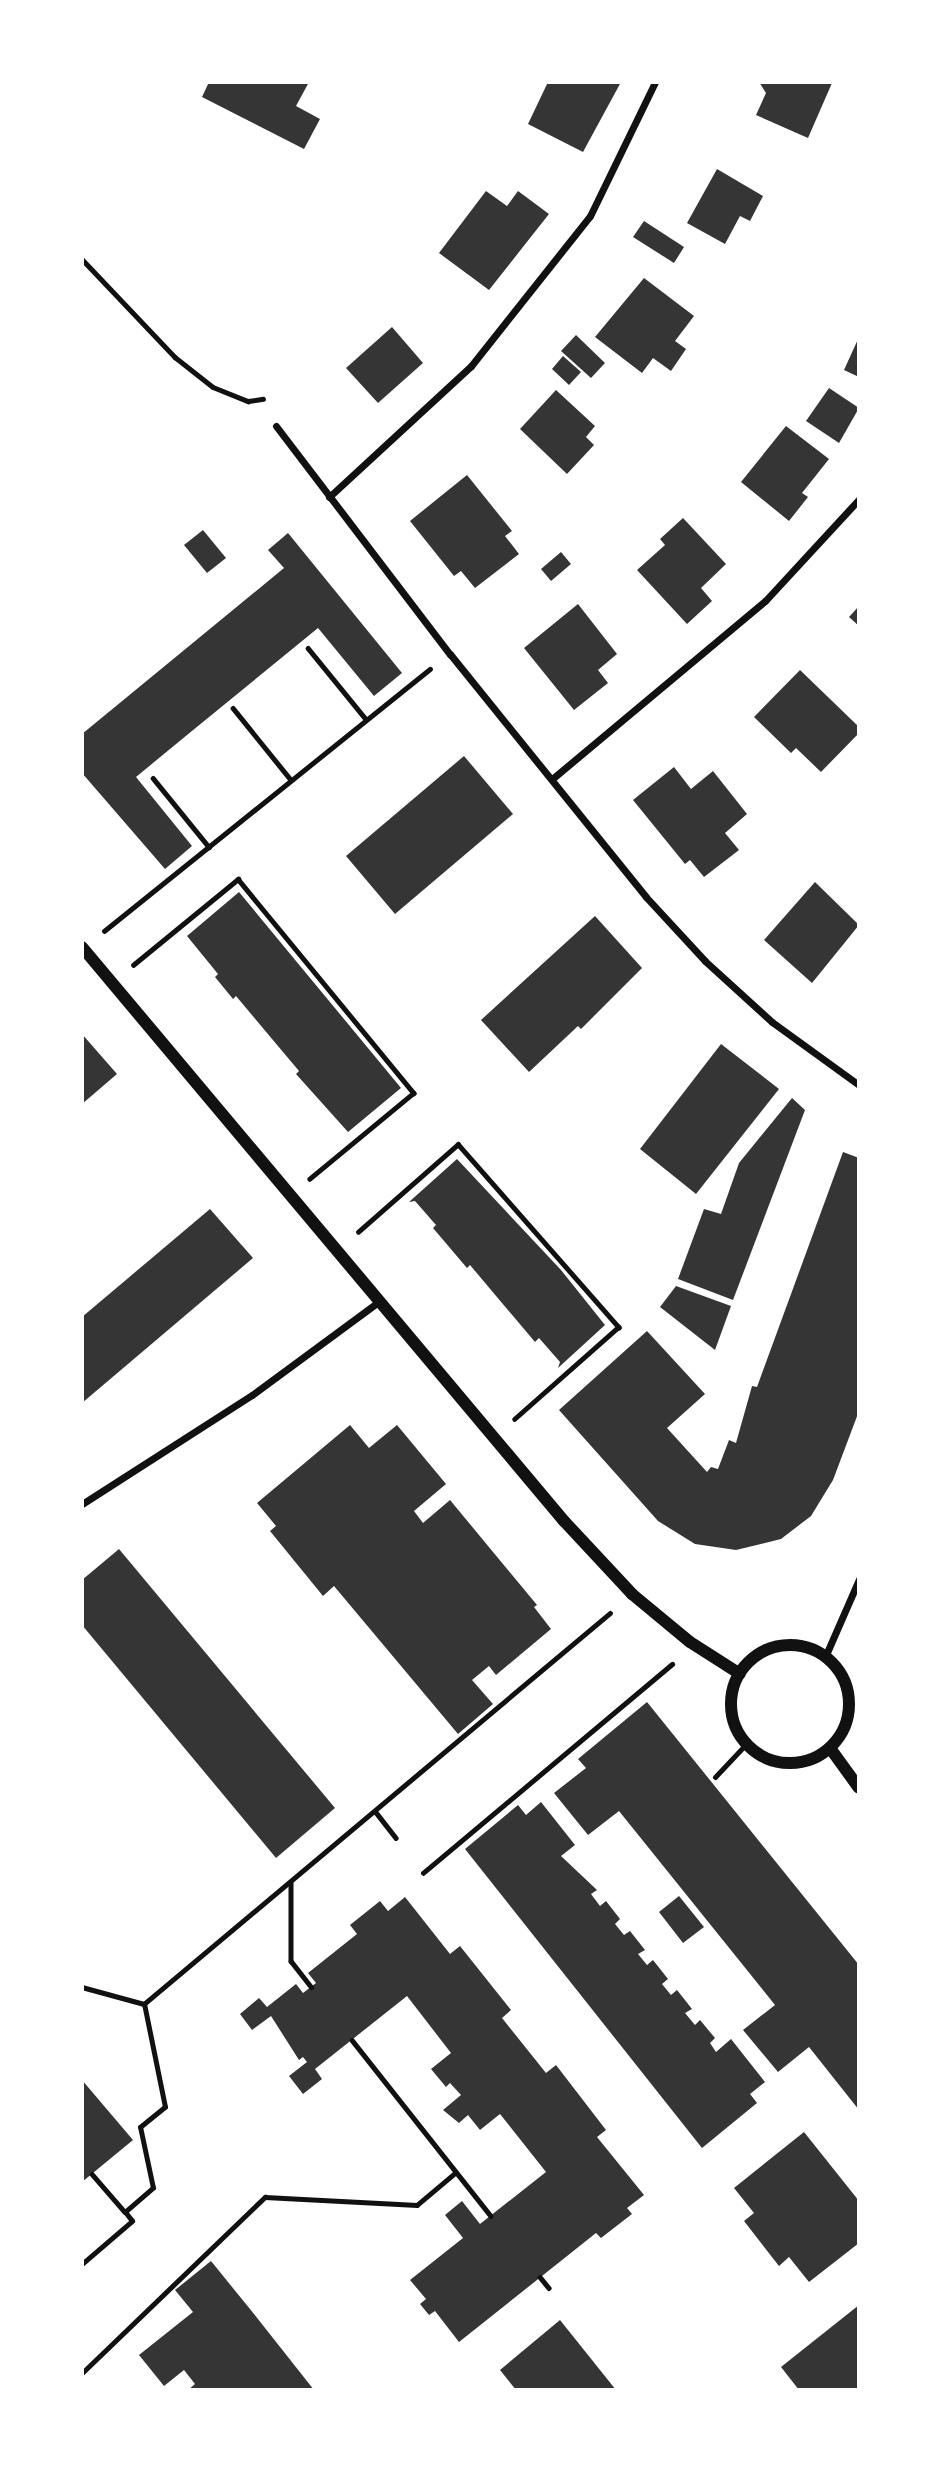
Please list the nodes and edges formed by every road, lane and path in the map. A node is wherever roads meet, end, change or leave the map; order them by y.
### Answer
1 (655, 82) edge
2 (82, 259) edge
3 (262, 399) dead end
4 (276, 426) dead end
5 (329, 497) junction
6 (859, 499) edge
7 (308, 648) dead end
8 (450, 654) junction
9 (233, 708) dead end
10 (366, 719) junction
11 (153, 778) dead end
12 (552, 779) junction
13 (291, 780) junction
14 (209, 847) junction
15 (83, 948) edge
16 (111, 983) junction
17 (859, 1085) edge
18 (288, 1197) junction
19 (335, 1252) junction
20 (378, 1302) junction
21 (493, 1438) junction
22 (82, 1504) edge
23 (859, 1579) edge
24 (632, 1594) junction
25 (825, 1657) junction
26 (672, 1663) dead end
27 (740, 1674) junction
28 (746, 1744) junction
29 (830, 1748) junction
30 (715, 1777) dead end
31 (859, 1788) edge
32 (375, 1811) junction
33 (396, 1838) dead end
34 (423, 1873) dead end
35 (291, 1881) junction
36 (82, 1987) edge
37 (311, 1987) dead end
38 (144, 2004) junction
39 (352, 2040) dead end
40 (456, 2173) junction
41 (92, 2174) dead end
42 (125, 2212) junction
43 (491, 2216) dead end
44 (82, 2264) edge
45 (540, 2277) dead end
46 (549, 2288) dead end
47 (82, 2373) edge

1 - 5 street
2 - 3 path
4 - 5 street
5 - 8 street
6 - 12 street
7 - 10 path
8 - 10 path
8 - 12 street
9 - 13 path
10 - 13 path
11 - 14 path
12 - 17 street
13 - 14 path
14 - 15 path
15 - 16 street
16 - 18 street
16 - 18 path
18 - 19 street
19 - 20 street
19 - 21 path
20 - 21 street
20 - 22 street
21 - 24 street
23 - 25 street
24 - 27 street
24 - 32 path
25 - 27 street
25 - 29 street
26 - 34 path
27 - 28 street
28 - 29 street
28 - 30 lane
29 - 31 street
32 - 33 path
32 - 35 path
35 - 37 path
35 - 38 path
36 - 38 path
38 - 42 path
39 - 40 path
40 - 43 path
40 - 47 path
41 - 42 path
42 - 44 path
45 - 46 path

